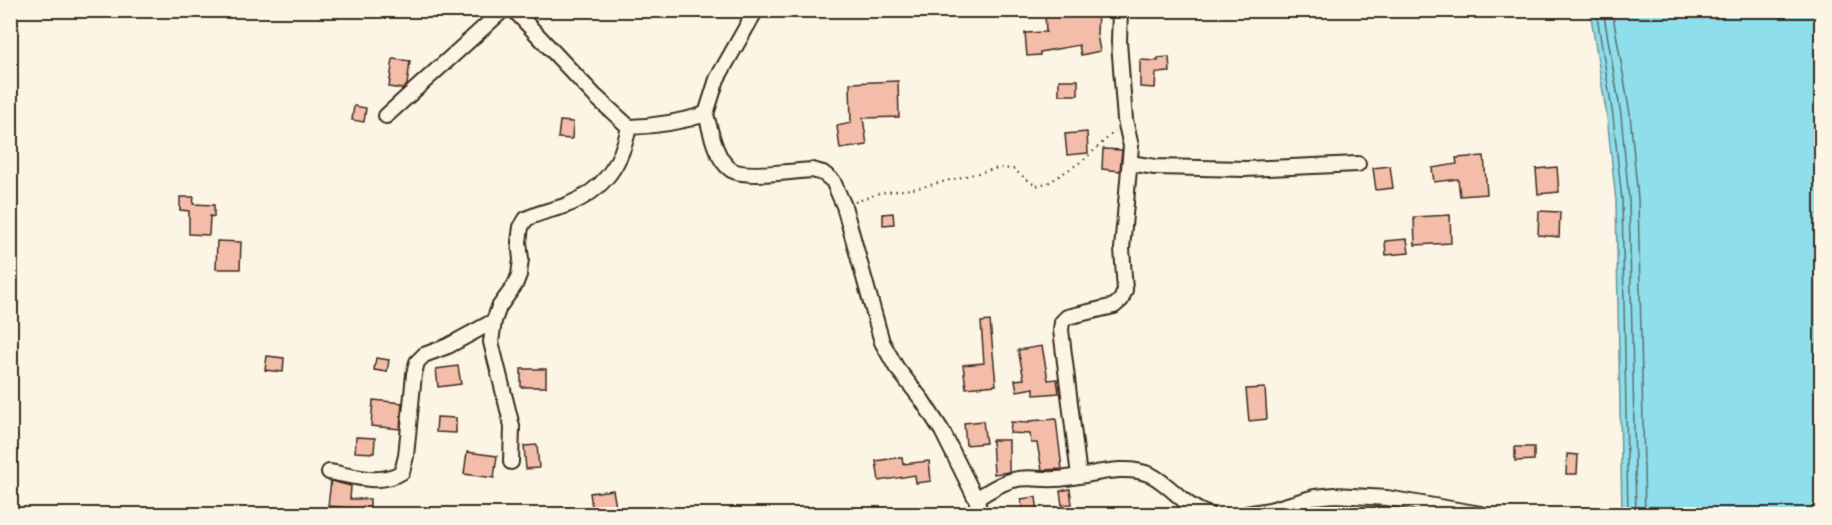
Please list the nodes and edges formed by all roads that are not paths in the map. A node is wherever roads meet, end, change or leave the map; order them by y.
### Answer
1 (503, 10) edge
2 (514, 10) edge
3 (756, 10) edge
4 (1120, 10) edge
5 (706, 114) junction
6 (386, 116) dead end
7 (629, 127) junction
8 (1130, 163) junction
9 (1358, 164) dead end
10 (494, 321) junction
11 (511, 462) dead end
12 (329, 472) dead end
13 (1079, 476) junction
14 (976, 499) junction
15 (981, 514) edge
16 (1208, 514) edge
17 (1246, 514) edge
18 (1479, 514) edge

1 - 6 street
2 - 7 street
3 - 5 street
4 - 8 street
5 - 7 street
5 - 14 street
7 - 10 street
8 - 9 street
8 - 13 street
10 - 11 street
10 - 12 street
13 - 14 street
13 - 16 street
14 - 15 street
17 - 18 street

